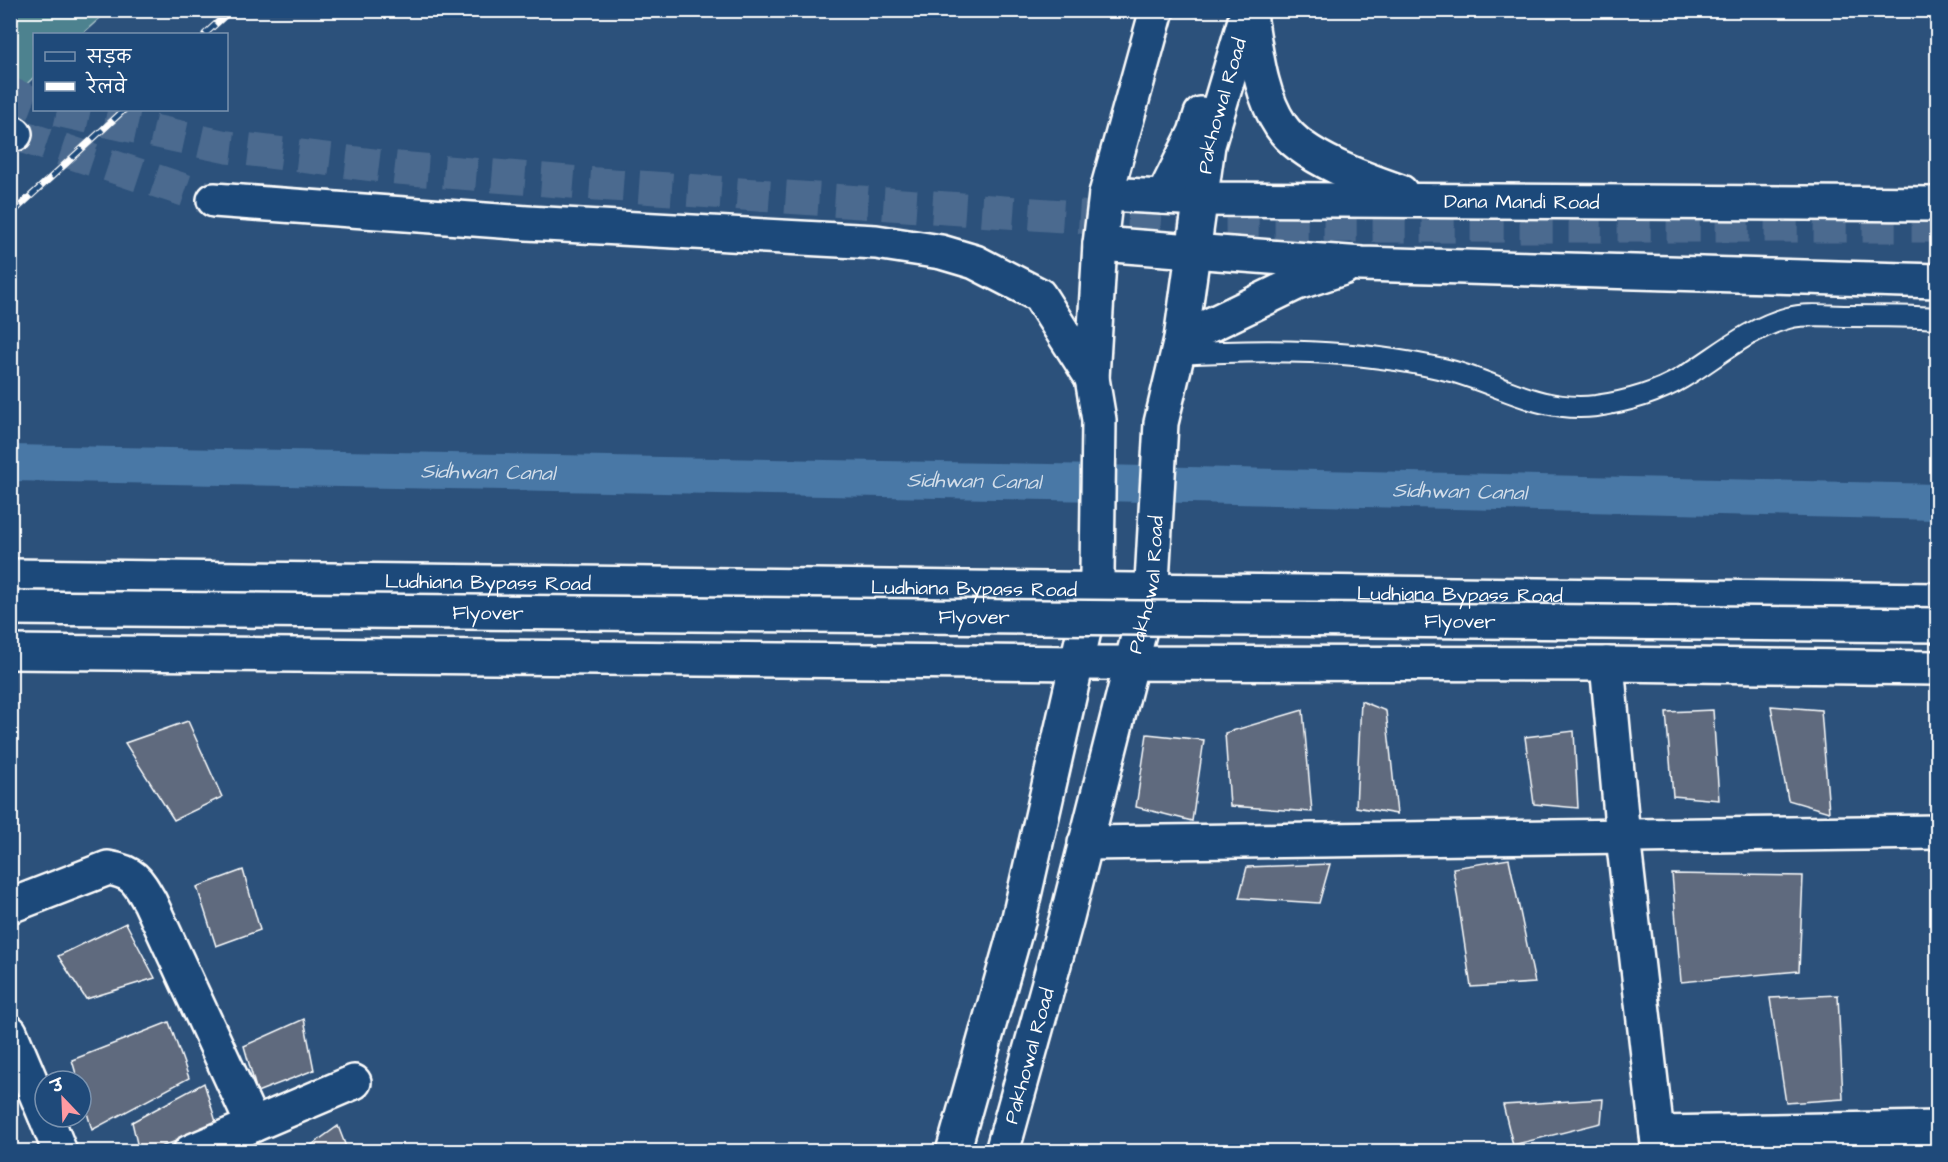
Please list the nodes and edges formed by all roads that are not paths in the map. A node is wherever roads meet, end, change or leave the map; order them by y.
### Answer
1 (1157, 10) edge
2 (1249, 10) edge
3 (1218, 62) dead end
4 (1106, 194) junction
5 (1162, 197) junction
6 (1200, 199) junction
7 (214, 200) tunnel mouth
8 (1424, 201) junction
9 (1938, 204) edge
10 (1100, 244) junction
11 (1193, 250) junction
12 (1362, 264) junction
13 (1938, 280) edge
14 (1938, 318) edge
15 (1179, 346) junction
16 (1092, 378) junction
17 (10, 576) edge
18 (1096, 581) junction
19 (1151, 587) junction
20 (1938, 600) edge
21 (10, 608) edge
22 (1938, 625) edge
23 (10, 652) edge
24 (1131, 662) junction
25 (1078, 663) junction
26 (1607, 664) junction
27 (1938, 669) edge
28 (1938, 832) edge
29 (1623, 837) junction
30 (1085, 843) junction
31 (10, 906) edge
32 (10, 1032) edge
33 (354, 1082) dead end
34 (33, 1087) edge
35 (253, 1125) junction
36 (1938, 1128) edge
37 (50, 1129) edge
38 (1658, 1142) edge
39 (60, 1152) edge
40 (190, 1152) edge
41 (953, 1152) edge
42 (1002, 1152) edge

1 - 4 main road
2 - 6 main road, Pakhowal Road
2 - 8 main road
3 - 5 main road
4 - 5 main road, Dana Mandi Road
4 - 10 main road
5 - 6 main road, Dana Mandi Road
6 - 8 main road, Dana Mandi Road
6 - 11 main road, Pakhowal Road
7 - 16 main road
8 - 9 main road, Dana Mandi Road
10 - 11 main road
10 - 16 main road
11 - 12 main road
11 - 15 main road, Pakhowal Road
12 - 13 main road
12 - 15 main road
14 - 15 lane
15 - 19 main road, Pakhowal Road
16 - 18 main road
17 - 18 main road, Ludhiana Bypass Road
18 - 19 main road, Ludhiana Bypass Road
18 - 25 main road
19 - 20 main road, Ludhiana Bypass Road
19 - 24 main road, Pakhowal Road
21 - 22 main road, Flyover, bridge
23 - 25 main road
24 - 25 main road
24 - 26 main road
24 - 30 main road, Pakhowal Road
25 - 41 main road
26 - 27 main road
26 - 29 main road
28 - 29 main road
29 - 30 main road
29 - 38 main road
30 - 42 main road, Pakhowal Road
31 - 35 main road
32 - 34 main road
33 - 35 main road
35 - 40 main road
36 - 38 main road
37 - 39 main road

